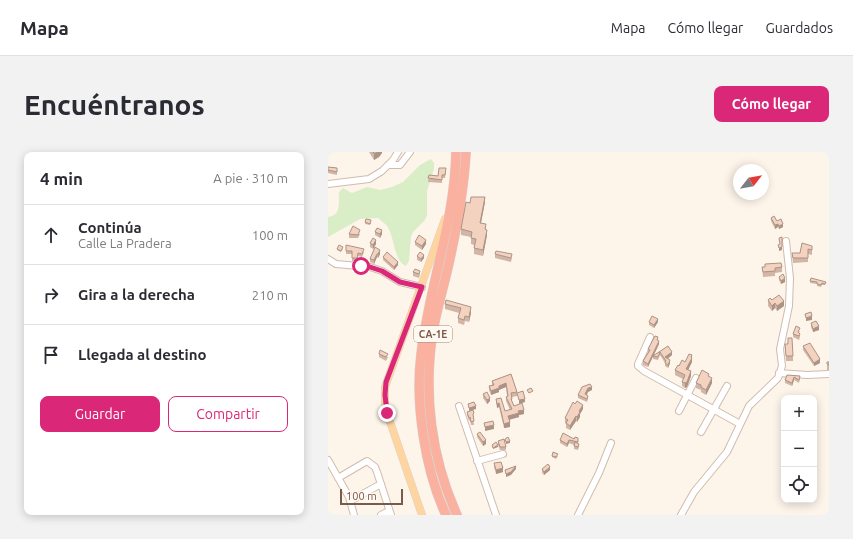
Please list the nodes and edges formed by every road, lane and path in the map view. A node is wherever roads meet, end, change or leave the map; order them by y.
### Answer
1 (398, 152) edge
2 (410, 152) edge
3 (466, 152) edge
4 (454, 153) edge
5 (388, 165) junction
6 (328, 184) edge
7 (452, 200) junction
8 (786, 241) dead end
9 (328, 259) edge
10 (422, 287) junction
11 (650, 337) dead end
12 (780, 373) junction
13 (829, 374) edge
14 (696, 378) dead end
15 (727, 386) dead end
16 (688, 396) junction
17 (459, 406) dead end
18 (714, 410) junction
19 (679, 411) dead end
20 (740, 424) junction
21 (701, 432) dead end
22 (611, 443) dead end
23 (503, 454) dead end
24 (328, 460) edge
25 (477, 461) junction
26 (338, 478) junction
27 (381, 484) junction
28 (350, 501) junction
29 (390, 513) edge
30 (354, 515) edge
31 (380, 515) edge
32 (422, 515) edge
33 (446, 515) edge
34 (457, 515) edge
35 (496, 515) edge
36 (578, 515) edge
37 (681, 515) edge

1 - 5 street
2 - 5 street
3 - 34 highway, CA-1E
4 - 7 highway, CA-1E
5 - 6 street
7 - 10 main road
7 - 33 highway, CA-1E
8 - 12 street
9 - 10 street
10 - 32 main road
11 - 16 street
12 - 13 street
12 - 20 street
14 - 16 street
15 - 18 street
16 - 18 street
16 - 19 street
17 - 25 street
18 - 20 street
18 - 21 street
20 - 37 street
22 - 36 street
23 - 25 street
24 - 26 street
25 - 35 street
26 - 27 street
26 - 28 street
27 - 28 street
27 - 29 street
28 - 30 street
29 - 31 street

